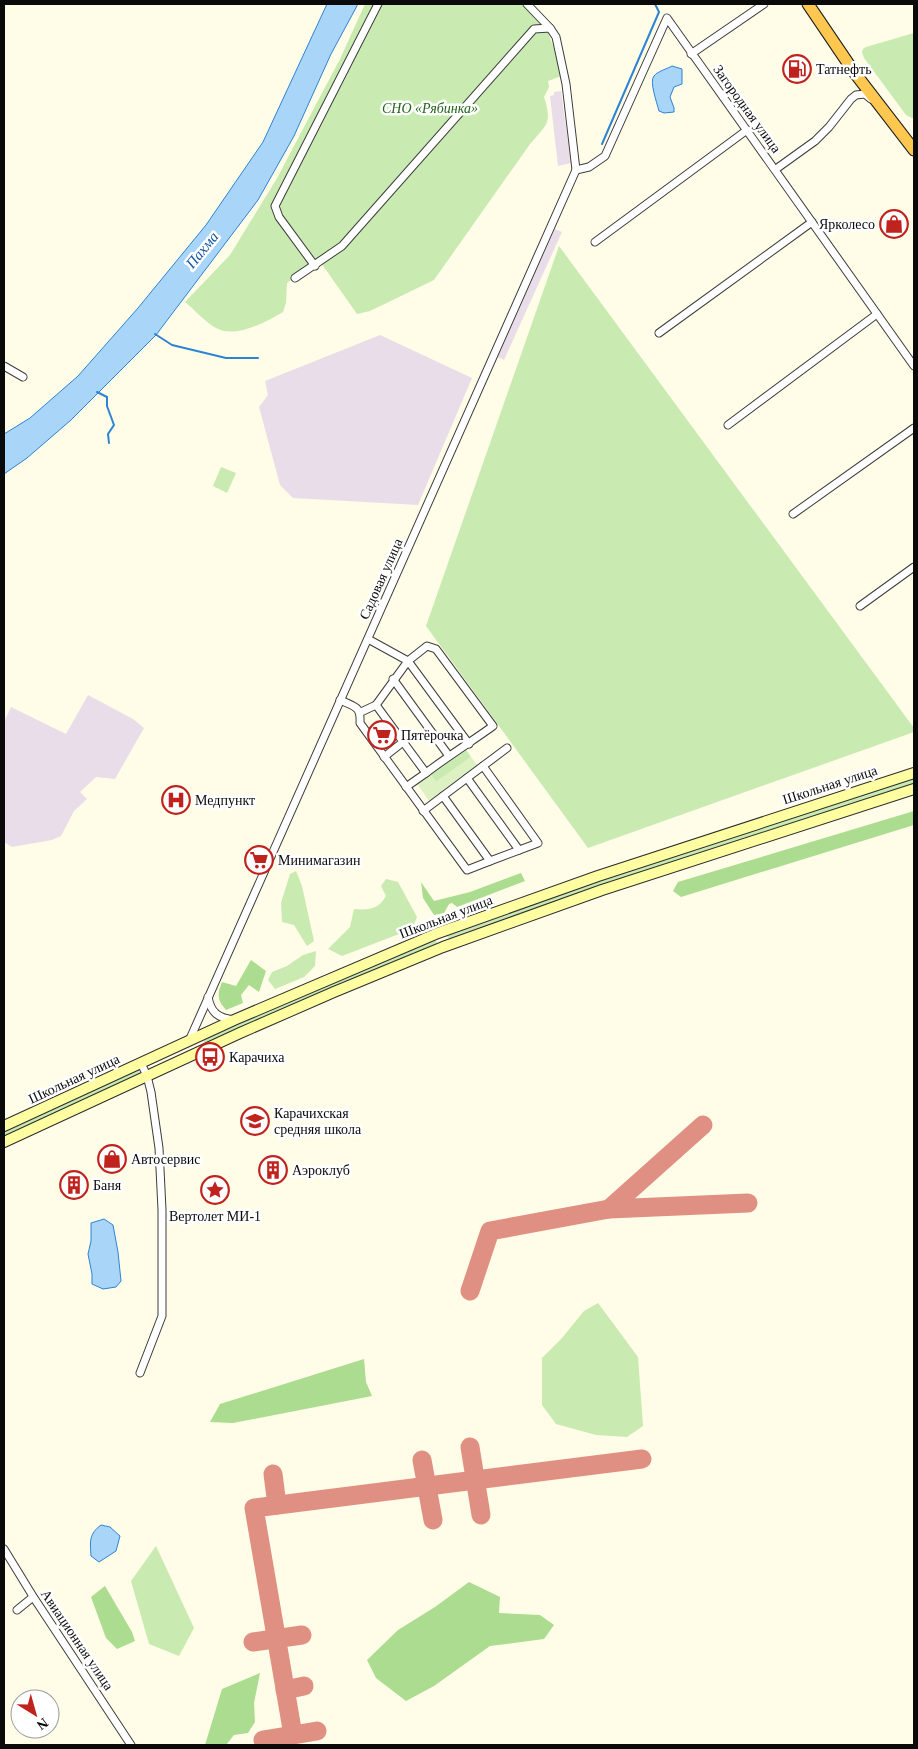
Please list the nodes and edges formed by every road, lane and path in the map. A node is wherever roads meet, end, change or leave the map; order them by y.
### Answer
1 (378, 4) edge
2 (527, 4) edge
3 (764, 4) edge
4 (808, 4) edge
5 (817, 4) edge
6 (550, 28) junction
7 (691, 54) junction
8 (878, 104) junction
9 (747, 130) junction
10 (914, 139) edge
11 (914, 150) edge
12 (776, 169) junction
13 (576, 170) junction
14 (812, 222) junction
15 (595, 242) dead end
16 (315, 266) junction
17 (295, 278) dead end
18 (877, 314) junction
19 (659, 333) dead end
20 (4, 366) edge
21 (914, 366) edge
22 (23, 378) dead end
23 (728, 424) dead end
24 (914, 428) edge
25 (793, 514) dead end
26 (914, 567) edge
27 (860, 606) dead end
28 (368, 639) junction
29 (408, 661) junction
30 (393, 679) junction
31 (340, 700) junction
32 (376, 705) junction
33 (361, 712) junction
34 (403, 742) junction
35 (469, 744) junction
36 (507, 748) dead end
37 (384, 756) junction
38 (448, 756) junction
39 (483, 766) junction
40 (914, 772) edge
41 (426, 773) junction
42 (467, 778) junction
43 (406, 787) junction
44 (914, 789) edge
45 (443, 796) junction
46 (423, 811) junction
47 (519, 850) junction
48 (490, 860) junction
49 (438, 933) junction
50 (443, 947) junction
51 (208, 998) junction
52 (234, 1020) junction
53 (188, 1041) junction
54 (194, 1054) junction
55 (141, 1062) junction
56 (147, 1076) junction
57 (4, 1126) edge
58 (4, 1142) edge
59 (140, 1373) dead end
60 (4, 1549) edge
61 (33, 1597) junction
62 (17, 1610) dead end
63 (131, 1745) edge

1 - 16 street
2 - 6 street
3 - 7 street
4 - 8 highway
5 - 10 highway
6 - 13 street
6 - 16 street
7 - 9 street, Загородная улица
7 - 13 street, Загородная улица
8 - 11 highway
8 - 12 street
9 - 12 street, Загородная улица
9 - 15 street
12 - 14 street, Загородная улица
13 - 28 street, Садовая улица
14 - 18 street, Загородная улица
14 - 19 street
16 - 17 street
18 - 21 street, Загородная улица
18 - 23 street
20 - 22 street
24 - 25 street
26 - 27 street
28 - 29 street
28 - 31 street, Садовая улица
29 - 30 street
29 - 35 street
29 - 35 street
30 - 32 street
30 - 38 street
31 - 33 street
31 - 51 street, Садовая улица
32 - 33 street
32 - 34 street
33 - 37 street
34 - 37 street
34 - 41 street
35 - 38 street
36 - 39 street
37 - 43 street
38 - 41 street
39 - 42 street
39 - 47 street
40 - 49 main road, Школьная улица
41 - 43 street
42 - 45 street
42 - 47 street
43 - 46 street
44 - 50 main road, Школьная улица
45 - 46 street
45 - 48 street
46 - 48 street
47 - 48 street
49 - 50 main road
49 - 52 main road, Школьная улица
50 - 54 main road, Школьная улица
51 - 52 street
51 - 53 street, Садовая улица
52 - 53 main road, Школьная улица
53 - 54 main road
53 - 55 main road, Школьная улица
54 - 56 main road, Школьная улица
55 - 56 street
55 - 57 main road, Школьная улица
56 - 58 main road, Школьная улица
56 - 59 street
60 - 61 street, Авиационная улица
61 - 62 street
61 - 63 street, Авиационная улица

